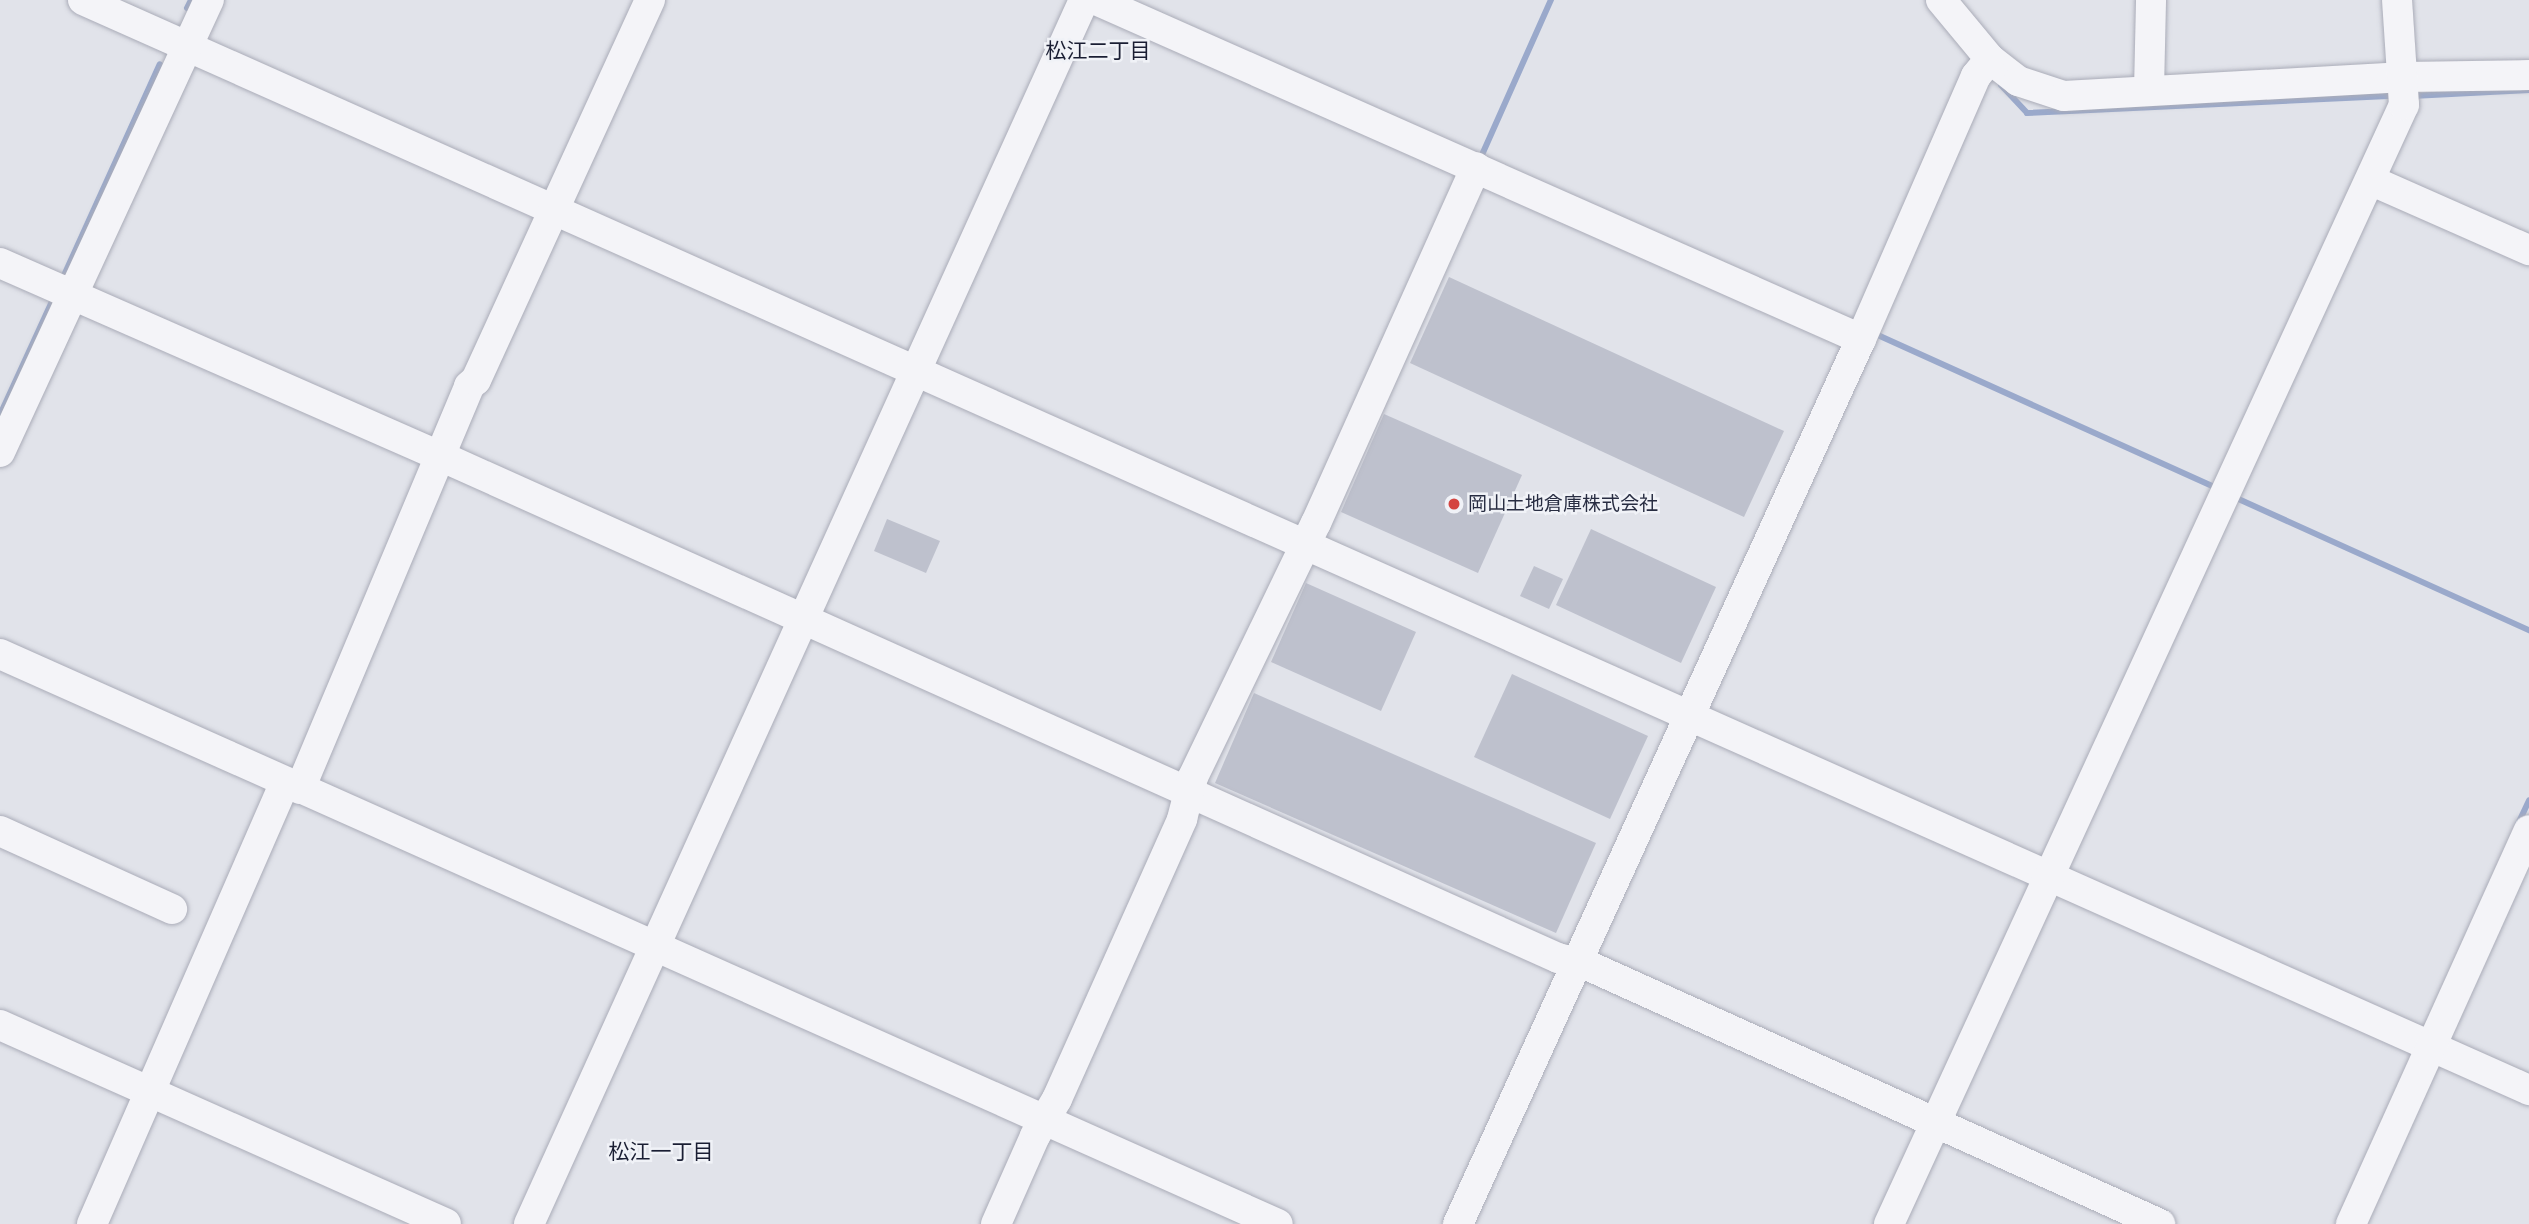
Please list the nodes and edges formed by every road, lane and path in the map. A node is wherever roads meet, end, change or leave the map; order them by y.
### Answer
1 (83, 0) edge
2 (209, 0) edge
3 (650, 0) edge
4 (1941, 0) edge
5 (2151, 0) edge
6 (2398, 0) edge
7 (1094, 1) edge
8 (187, 47) junction
9 (1984, 67) junction
10 (2529, 75) edge
11 (2149, 90) junction
12 (2404, 91) junction
13 (1476, 167) junction
14 (2370, 180) junction
15 (555, 208) junction
16 (2529, 250) edge
17 (0, 263) edge
18 (64, 296) junction
19 (1857, 332) junction
20 (914, 369) junction
21 (0, 452) edge
22 (435, 463) junction
23 (1306, 544) junction
24 (805, 626) junction
25 (0, 654) edge
26 (1690, 716) junction
27 (293, 785) junction
28 (1187, 801) junction
29 (2529, 830) edge
30 (0, 831) edge
31 (2047, 876) junction
32 (172, 909) dead end
33 (653, 947) junction
34 (1569, 966) junction
35 (0, 1025) edge
36 (2431, 1047) junction
37 (2529, 1090) edge
38 (150, 1094) junction
39 (1045, 1121) junction
40 (1933, 1131) junction
41 (92, 1224) edge
42 (446, 1224) edge
43 (528, 1224) edge
44 (996, 1224) edge
45 (1278, 1224) edge
46 (1458, 1224) edge
47 (1889, 1224) edge
48 (2160, 1224) edge
49 (2351, 1224) edge

1 - 8 street
2 - 8 street
3 - 15 street
4 - 9 street
5 - 11 street
6 - 12 street
7 - 13 street
7 - 20 street
8 - 15 street
8 - 18 street
9 - 11 street
9 - 19 street
10 - 12 street
11 - 12 street
12 - 14 street
13 - 19 street
13 - 23 street
14 - 16 street
14 - 31 street
15 - 20 street
15 - 22 street
17 - 18 street
18 - 21 street
18 - 22 street
19 - 26 street
20 - 23 street
20 - 24 street
22 - 24 street
22 - 27 street
23 - 26 street
23 - 28 street
24 - 28 street
24 - 33 street
25 - 27 street
26 - 31 street
26 - 34 street
27 - 33 street
27 - 38 street
28 - 34 street
28 - 39 street
29 - 36 street
30 - 32 street
31 - 36 street
31 - 40 street
33 - 39 street
33 - 43 street
34 - 40 street
34 - 46 street
35 - 38 street
36 - 37 street
36 - 49 street
38 - 41 street
38 - 42 street
39 - 44 street
39 - 45 street
40 - 47 street
40 - 48 street

